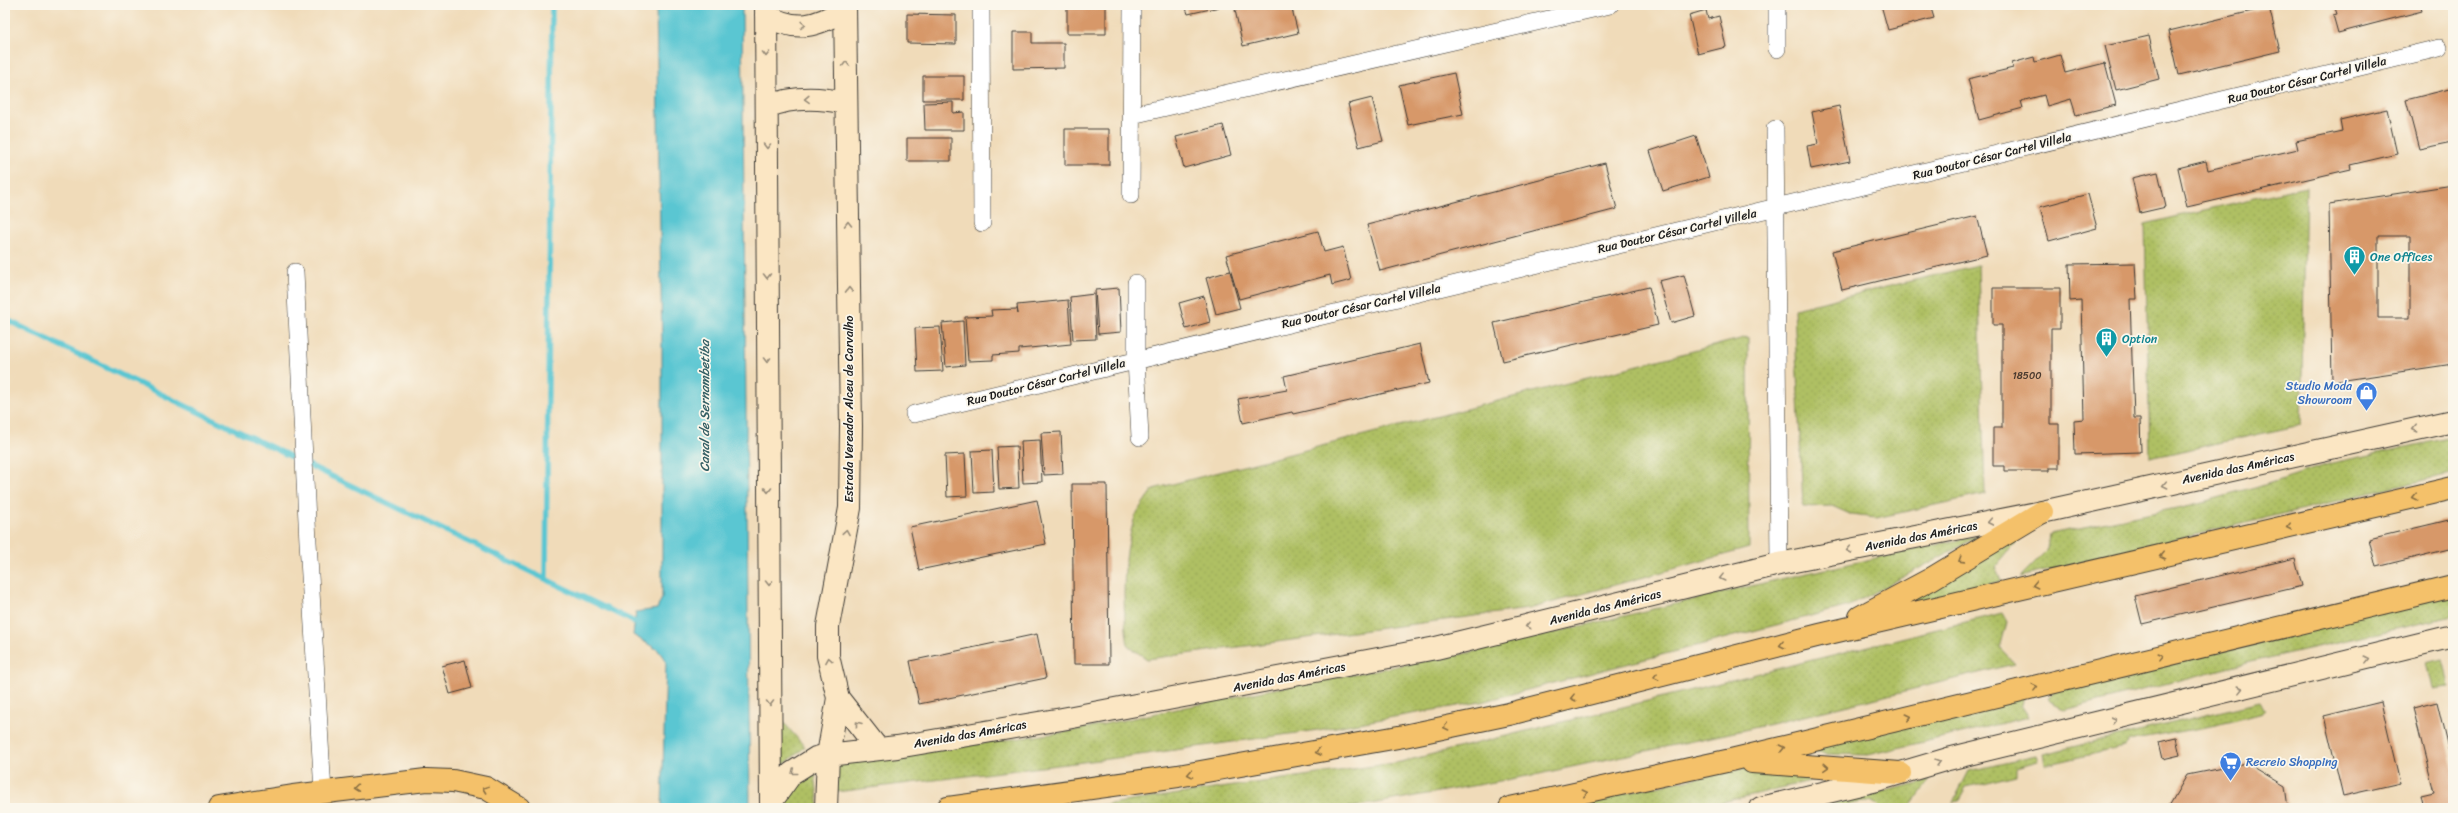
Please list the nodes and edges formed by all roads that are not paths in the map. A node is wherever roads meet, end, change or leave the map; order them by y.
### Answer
1 (981, 5) edge
2 (1132, 5) edge
3 (1610, 5) edge
4 (1777, 5) edge
5 (845, 7) edge
6 (766, 10) edge
7 (2439, 48) dead end
8 (1778, 49) dead end
9 (846, 103) junction
10 (767, 108) junction
11 (1132, 115) junction
12 (1775, 129) dead end
13 (1131, 195) dead end
14 (1775, 208) junction
15 (982, 223) dead end
16 (295, 272) dead end
17 (1136, 284) dead end
18 (1136, 359) junction
19 (914, 414) dead end
20 (2453, 421) edge
21 (1140, 437) dead end
22 (2453, 488) edge
23 (2042, 512) junction
24 (1779, 564) junction
25 (2453, 586) edge
26 (1820, 635) junction
27 (2453, 636) edge
28 (838, 698) junction
29 (878, 749) junction
30 (828, 755) junction
31 (1731, 760) junction
32 (1900, 773) junction
33 (323, 792) junction
34 (771, 805) edge
35 (219, 808) edge
36 (519, 808) edge
37 (826, 808) edge
38 (948, 808) edge
39 (1510, 808) edge
40 (1761, 808) edge

1 - 15 street
2 - 11 street
3 - 11 street
4 - 8 street
6 -> 5 main road
9 -> 5 main road, Estrada Vereador Alceu de Carvalho
6 -> 10 main road
7 - 14 street, Rua Doutor César Cartel Villela
9 -> 10 main road
28 -> 9 main road, Estrada Vereador Alceu de Carvalho
10 -> 34 main road
11 - 13 street
12 - 14 street
14 - 18 street, Rua Doutor César Cartel Villela
14 - 24 street
16 - 33 street
17 - 18 street
18 - 19 street, Rua Doutor César Cartel Villela
18 - 21 street
20 -> 23 main road, Avenida das Américas
22 -> 26 highway
23 -> 24 main road, Avenida das Américas
23 -> 26 highway
24 -> 29 main road, Avenida das Américas
31 -> 25 highway
26 -> 38 highway
32 -> 27 main road
29 -> 28 main road
28 - 30 main road, Estrada Vereador Alceu de Carvalho
29 - 30 main road, Avenida das Américas
30 -> 34 main road, Avenida das Américas
30 - 37 main road, Estrada Vereador Alceu de Carvalho
31 -> 32 highway
39 -> 31 highway
32 - 40 main road
33 - 35 highway
36 -> 33 highway

